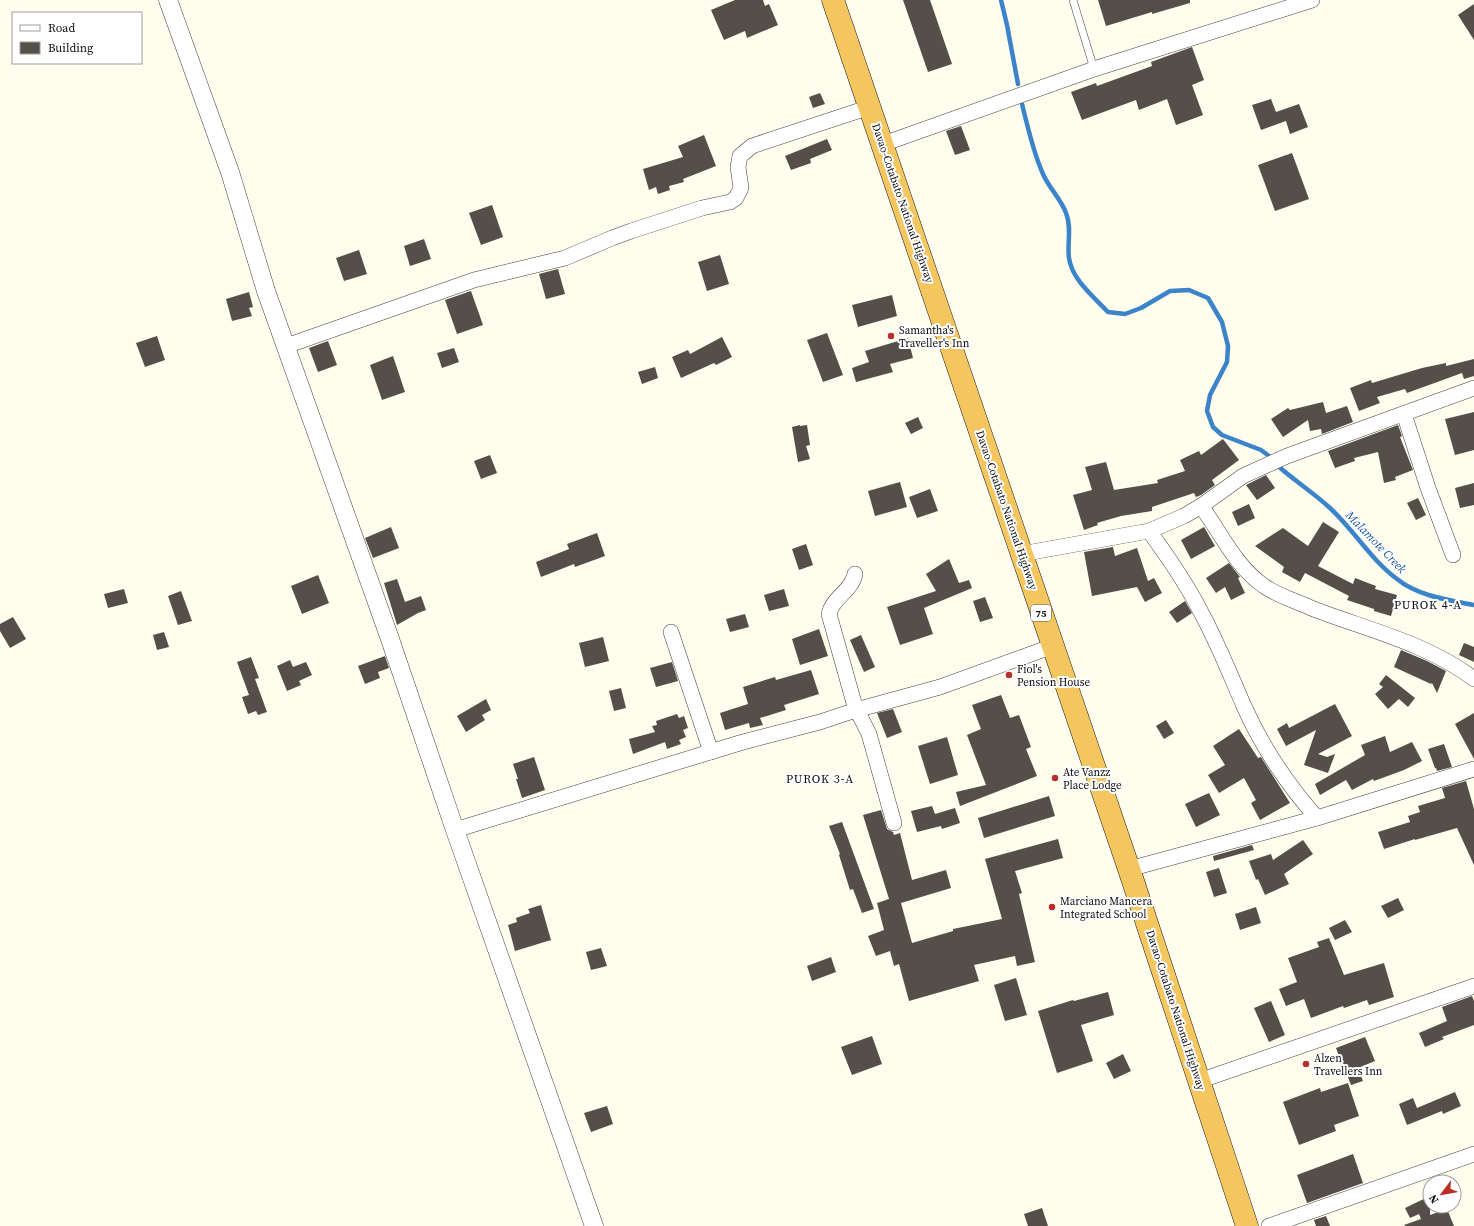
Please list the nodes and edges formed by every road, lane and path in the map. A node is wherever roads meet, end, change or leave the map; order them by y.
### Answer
1 (168, 0) edge
2 (833, 0) edge
3 (1073, 0) edge
4 (1312, 0) edge
5 (1094, 69) junction
6 (870, 107) junction
7 (883, 144) junction
8 (286, 346) junction
9 (1474, 388) edge
10 (1404, 414) junction
11 (1201, 506) junction
12 (1149, 531) junction
13 (1021, 554) junction
14 (1453, 555) dead end
15 (855, 574) dead end
16 (671, 632) dead end
17 (1053, 646) junction
18 (1474, 679) edge
19 (856, 710) junction
20 (711, 752) junction
21 (1474, 768) edge
22 (1317, 818) junction
23 (894, 823) dead end
24 (455, 830) junction
25 (1129, 869) junction
26 (1474, 986) edge
27 (1200, 1081) junction
28 (1474, 1154) edge
29 (594, 1226) edge
30 (1247, 1226) edge
31 (1269, 1226) edge

1 - 8 street
2 - 6 highway, Davao-Cotabato National Highway / 75
3 - 5 lane
4 - 5 street
5 - 7 street
6 - 7 highway, Davao-Cotabato National Highway / 75
6 - 8 street
7 - 13 highway, Davao-Cotabato National Highway / 75
8 - 24 street
9 - 10 street
10 - 11 street
10 - 14 street
11 - 12 street
11 - 18 street
12 - 13 street
12 - 22 street
13 - 17 highway, Davao-Cotabato National Highway / 75
15 - 19 street
16 - 20 street
17 - 19 street
17 - 25 highway, Davao-Cotabato National Highway / 75
19 - 20 street
19 - 23 street
20 - 24 street
21 - 22 street
22 - 25 street
24 - 29 street
25 - 27 highway, Davao-Cotabato National Highway / 75
26 - 27 street
27 - 30 highway, Davao-Cotabato National Highway / 75
28 - 31 street

